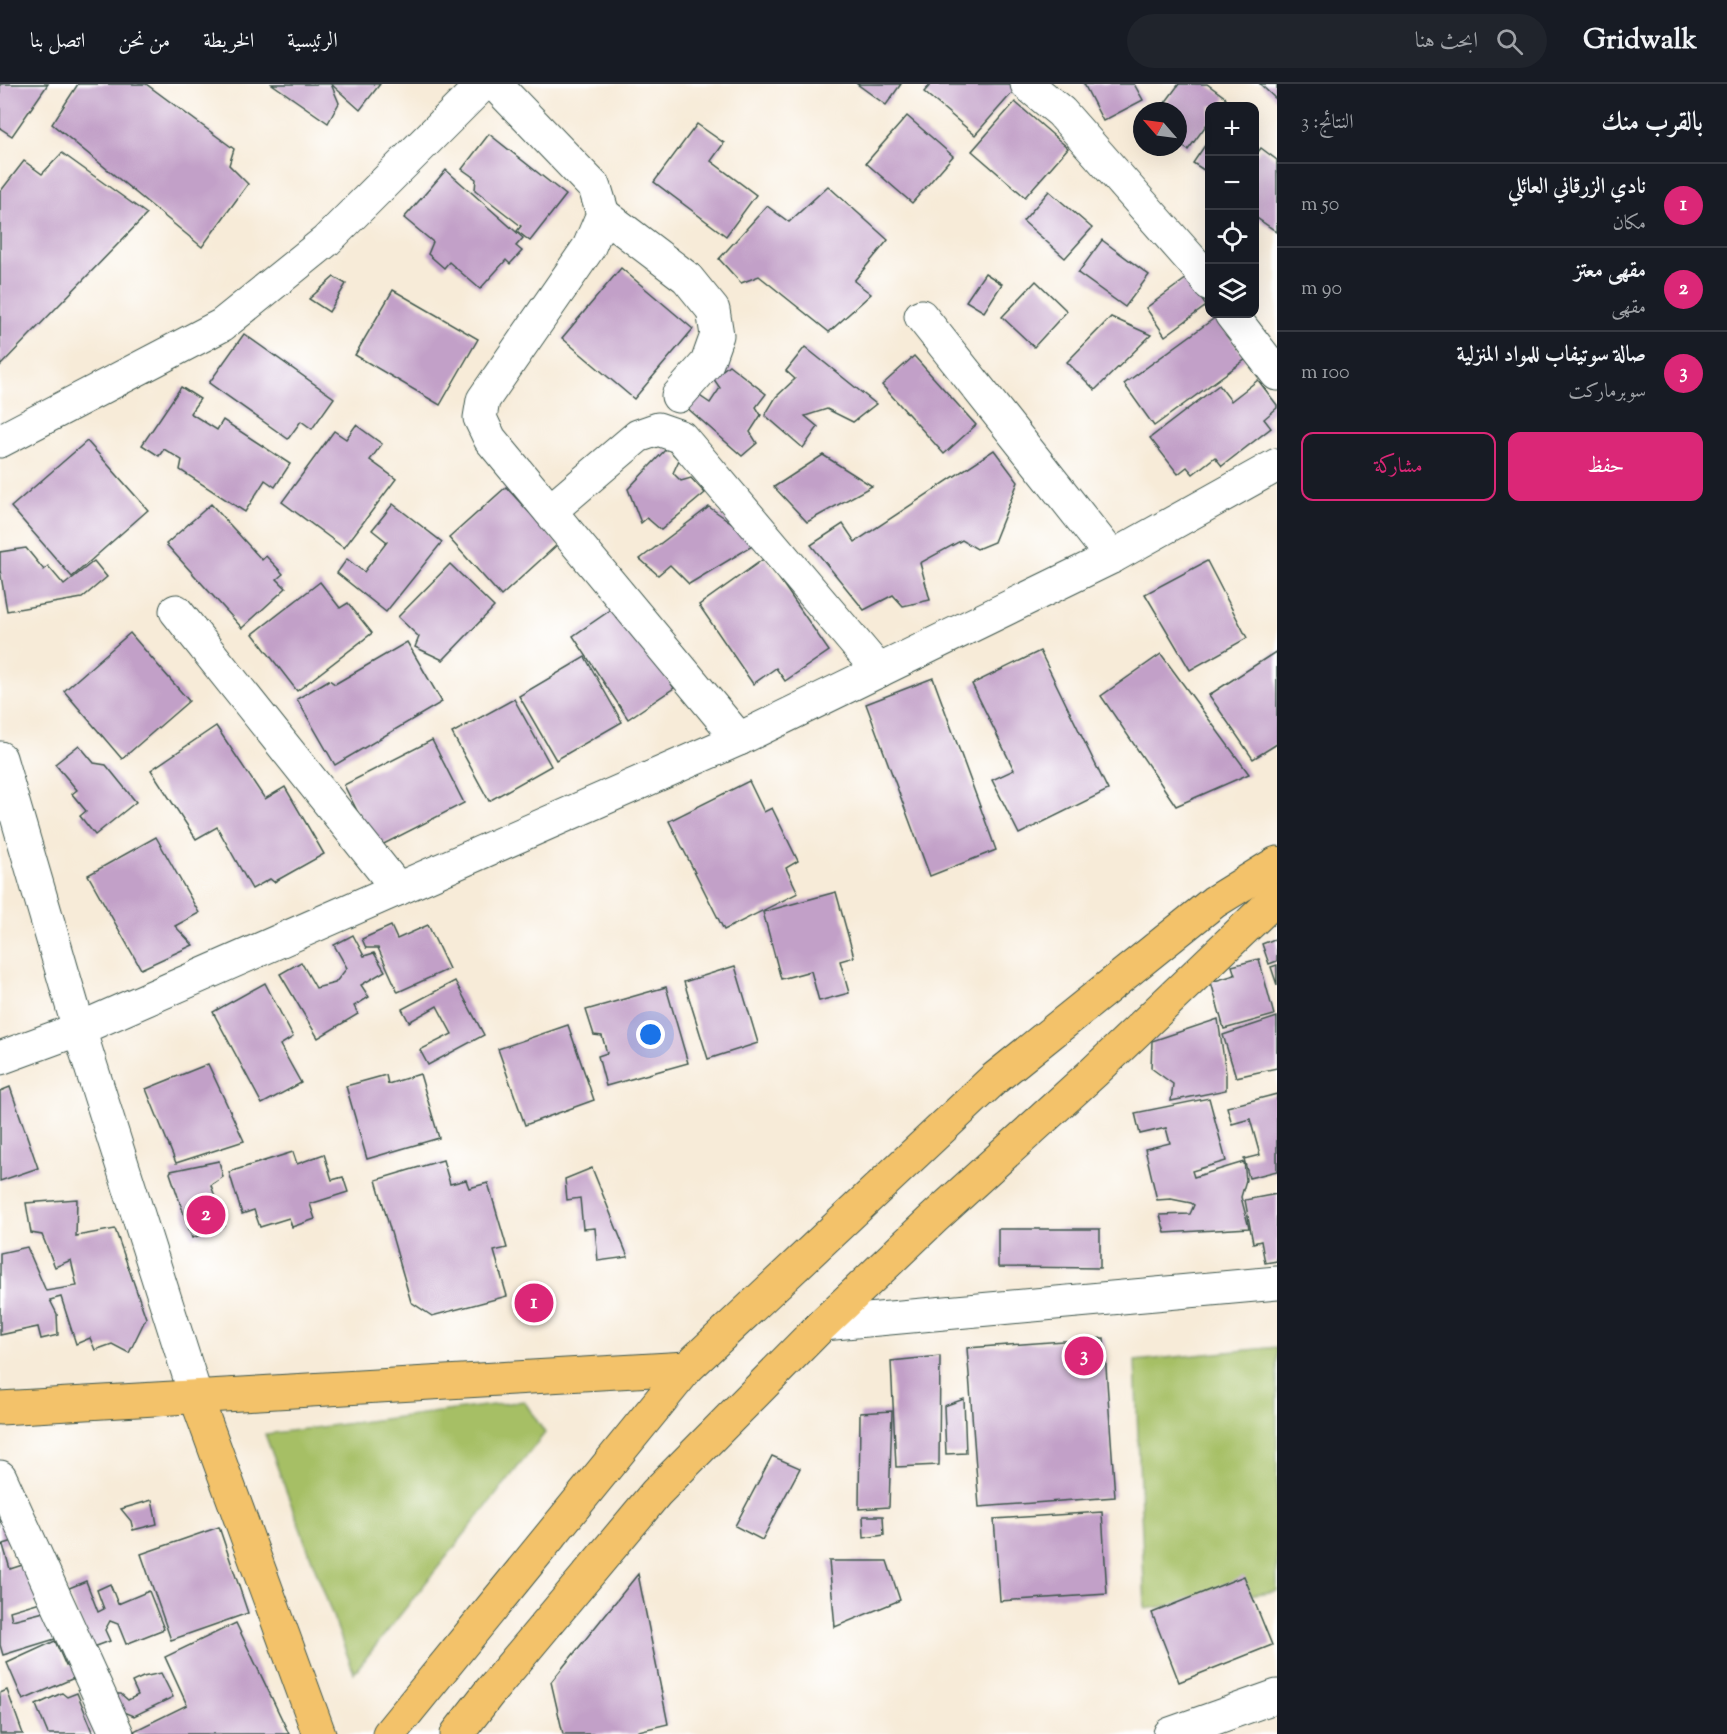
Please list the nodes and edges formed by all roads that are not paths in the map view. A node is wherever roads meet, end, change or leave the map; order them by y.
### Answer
1 (483, 84) edge
2 (495, 84) edge
3 (1027, 84) edge
4 (603, 214) junction
5 (1205, 278) edge
6 (921, 316) dead end
7 (1234, 318) edge
8 (1277, 374) edge
9 (678, 396) dead end
10 (0, 441) edge
11 (1277, 465) edge
12 (550, 511) junction
13 (1112, 557) junction
14 (176, 611) dead end
15 (879, 671) junction
16 (739, 739) junction
17 (0, 758) edge
18 (1277, 863) edge
19 (398, 889) junction
20 (1277, 899) edge
21 (79, 1029) junction
22 (0, 1058) edge
23 (1277, 1283) edge
24 (823, 1324) junction
25 (687, 1368) junction
26 (196, 1396) junction
27 (0, 1408) edge
28 (0, 1477) edge
29 (1277, 1696) edge
30 (117, 1734) edge
31 (319, 1734) edge
32 (389, 1734) edge
33 (457, 1734) edge
34 (1170, 1734) edge

1 - 10 street
2 - 4 street
3 - 5 street
4 - 9 street
4 - 12 street
6 - 13 street
7 - 8 street
11 - 13 street
12 - 15 street
12 - 16 street
13 - 15 street
14 - 19 street
15 - 16 street
16 - 19 street
17 - 21 street
18 - 25 main road
19 - 21 street
20 - 24 main road
21 - 22 street
21 - 26 street
23 - 24 street
24 - 33 main road
25 - 26 main road
25 - 32 main road
26 - 27 main road
26 - 31 main road
28 - 30 street
29 - 34 street

